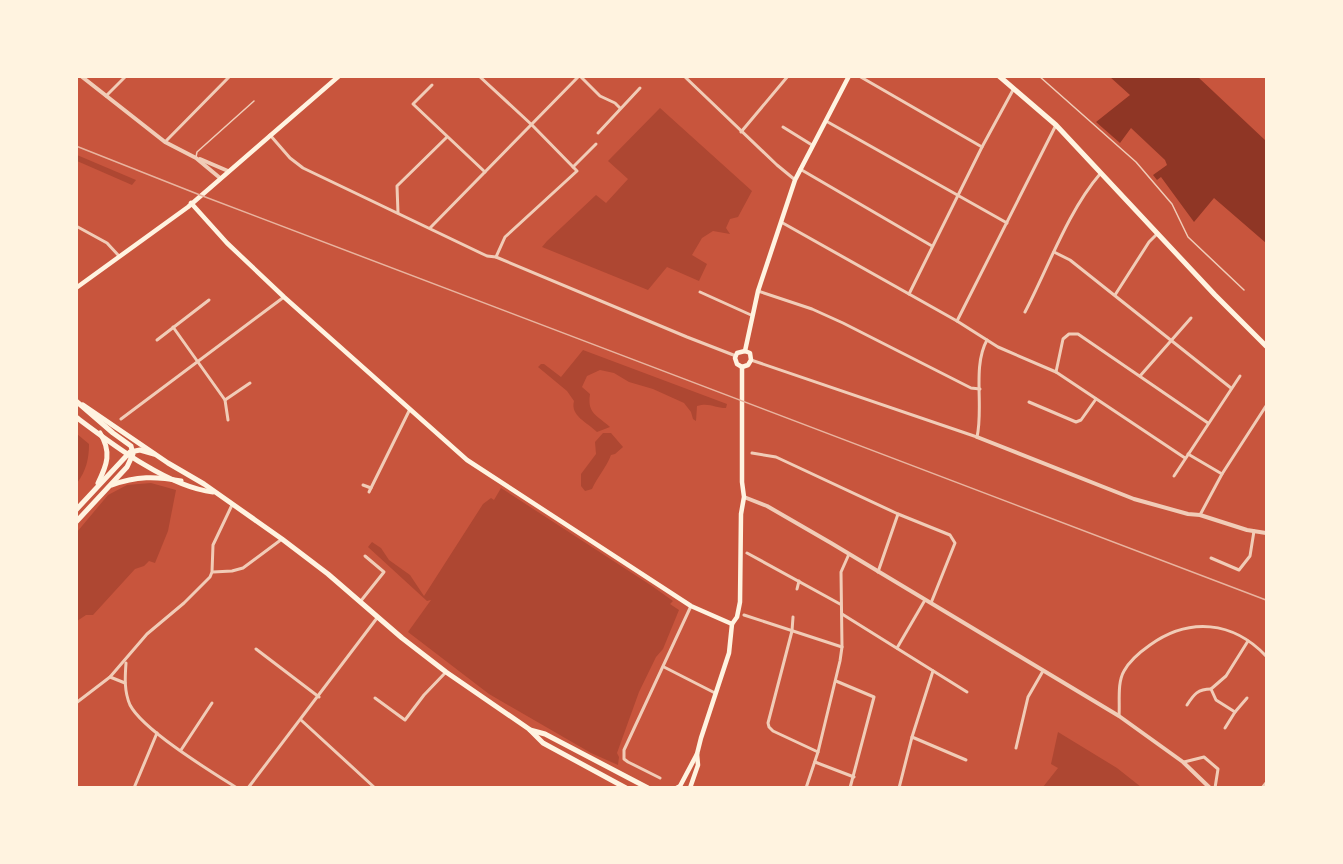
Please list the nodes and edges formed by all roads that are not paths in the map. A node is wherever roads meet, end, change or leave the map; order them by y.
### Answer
1 (81, 76) edge
2 (126, 76) edge
3 (230, 76) edge
4 (339, 76) edge
5 (478, 76) edge
6 (579, 76) edge
7 (684, 76) edge
8 (788, 76) edge
9 (849, 76) edge
10 (859, 76) edge
11 (999, 76) edge
12 (1040, 76) edge
13 (432, 85) dead end
14 (640, 88) dead end
15 (1014, 88) junction
16 (106, 96) junction
17 (254, 101) dead end
18 (621, 109) junction
19 (825, 120) junction
20 (1056, 125) junction
21 (532, 126) junction
22 (783, 127) dead end
23 (741, 132) junction
24 (598, 133) dead end
25 (270, 135) junction
26 (448, 137) junction
27 (165, 142) junction
28 (596, 144) dead end
29 (812, 145) junction
30 (982, 147) junction
31 (196, 158) junction
32 (573, 167) junction
33 (800, 169) junction
34 (228, 171) junction
35 (485, 172) junction
36 (1101, 172) junction
37 (220, 178) junction
38 (795, 180) junction
39 (958, 196) junction
40 (191, 203) junction
41 (398, 213) junction
42 (780, 222) junction
43 (1007, 223) junction
44 (76, 226) edge
45 (430, 228) junction
46 (1158, 233) junction
47 (932, 246) junction
48 (1054, 252) junction
49 (119, 256) junction
50 (496, 257) junction
51 (76, 288) edge
52 (1244, 290) dead end
53 (758, 291) junction
54 (700, 292) dead end
55 (909, 294) junction
56 (1114, 296) junction
57 (284, 297) junction
58 (209, 300) dead end
59 (1025, 312) dead end
60 (751, 315) junction
61 (1191, 318) dead end
62 (957, 321) junction
63 (173, 327) junction
64 (1171, 339) junction
65 (157, 340) dead end
66 (987, 340) junction
67 (1266, 345) edge
68 (745, 351) junction
69 (736, 356) junction
70 (751, 360) junction
71 (197, 361) junction
72 (742, 367) junction
73 (1056, 372) junction
74 (1140, 376) junction
75 (1240, 376) dead end
76 (250, 383) dead end
77 (1231, 388) junction
78 (980, 389) junction
79 (1096, 399) junction
80 (225, 400) junction
81 (76, 401) edge
82 (1029, 402) dead end
83 (1266, 406) edge
84 (410, 409) junction
85 (76, 417) edge
86 (121, 419) dead end
87 (228, 420) dead end
88 (1208, 423) junction
89 (100, 433) junction
90 (977, 437) junction
91 (131, 453) junction
92 (752, 453) dead end
93 (154, 454) junction
94 (1188, 454) junction
95 (1185, 458) junction
96 (1222, 474) junction
97 (1174, 476) dead end
98 (181, 482) junction
99 (363, 485) dead end
100 (96, 487) junction
101 (108, 487) junction
102 (213, 492) junction
103 (744, 496) junction
104 (232, 503) junction
105 (76, 510) edge
106 (898, 514) junction
107 (1200, 515) junction
108 (76, 522) edge
109 (1254, 531) junction
110 (1266, 533) edge
111 (282, 539) junction
112 (747, 553) dead end
113 (849, 554) junction
114 (365, 556) dead end
115 (1211, 558) dead end
116 (212, 572) junction
117 (878, 572) junction
118 (799, 581) junction
119 (797, 589) dead end
120 (925, 600) junction
121 (360, 602) junction
122 (931, 603) junction
123 (840, 604) junction
124 (691, 606) junction
125 (744, 615) dead end
126 (842, 615) junction
127 (793, 617) dead end
128 (378, 618) junction
129 (732, 624) junction
130 (792, 631) junction
131 (1248, 641) junction
132 (842, 646) junction
133 (897, 648) junction
134 (256, 649) dead end
135 (1266, 656) edge
136 (126, 661) junction
137 (664, 667) junction
138 (1044, 669) junction
139 (934, 671) junction
140 (446, 672) junction
141 (110, 677) junction
142 (836, 681) junction
143 (125, 683) junction
144 (1211, 688) junction
145 (967, 692) dead end
146 (717, 694) junction
147 (318, 697) junction
148 (375, 698) dead end
149 (1247, 698) dead end
150 (76, 703) edge
151 (212, 703) dead end
152 (1187, 705) dead end
153 (1234, 712) junction
154 (1119, 716) junction
155 (301, 720) junction
156 (1225, 728) dead end
157 (529, 729) junction
158 (157, 734) junction
159 (912, 737) junction
160 (1016, 748) dead end
161 (181, 750) junction
162 (818, 752) junction
163 (697, 754) junction
164 (966, 760) dead end
165 (815, 762) junction
166 (1183, 762) junction
167 (854, 777) junction
168 (660, 778) dead end
169 (369, 783) junction
170 (1266, 783) edge
171 (691, 785) edge
172 (678, 787) edge
173 (134, 788) edge
174 (237, 788) edge
175 (248, 788) edge
176 (366, 788) edge
177 (375, 788) edge
178 (626, 788) edge
179 (648, 788) edge
180 (806, 788) edge
181 (850, 788) edge
182 (899, 788) edge
183 (1210, 788) edge
184 (1215, 788) edge
185 (1262, 788) edge

1 - 16 street
2 - 16 street
3 - 27 street
4 - 25 main road
5 - 21 street
6 - 18 street
6 - 21 street
7 - 23 street
8 - 23 street
9 - 19 main road
10 - 30 street
11 - 15 main road
12 - 52 lane
13 - 26 street
14 - 18 street
15 - 20 main road
15 - 30 street
16 - 27 street
17 - 31 lane
18 - 24 street
19 - 29 main road
19 - 39 street
20 - 36 main road
20 - 43 street
21 - 32 street
21 - 35 street
22 - 29 street
23 - 38 street
25 - 34 main road
25 - 41 street
26 - 35 street
26 - 41 street
27 - 31 street
28 - 32 street
29 - 33 main road
30 - 39 street
31 - 34 street
31 - 37 street
32 - 50 street
33 - 38 main road
33 - 47 street
34 - 37 main road
35 - 45 street
36 - 46 main road
36 - 48 street
37 - 40 main road
38 - 42 main road
39 - 43 street
39 - 47 street
40 - 49 main road
40 - 57 main road
41 - 45 street
42 - 53 main road
42 - 55 street
43 - 62 street
44 - 49 street
45 - 50 street
46 - 56 street
46 - 67 main road
47 - 55 street
48 - 56 street
48 - 59 street
49 - 51 main road
50 - 69 street
53 - 60 main road
53 - 78 street
54 - 60 street
55 - 62 street
56 - 64 street
57 - 71 street
57 - 84 main road
58 - 63 street
60 - 68 main road
61 - 64 street
62 - 66 street
63 - 65 street
63 - 71 street
64 - 74 street
64 - 77 street
66 - 73 street
66 - 78 street
68 - 69 main road
68 - 70 main road
69 - 72 main road
70 - 72 main road
70 - 90 street
71 - 80 street
71 - 86 street
72 - 103 main road
73 - 74 street
73 - 79 street
74 - 88 street
75 - 77 street
76 - 80 street
77 - 88 street
78 - 90 street
79 - 82 street
79 - 95 street
80 - 87 street
81 - 91 main road
81 - 93 main road
83 - 96 street
84 - 99 street
84 - 124 main road
85 - 89 main road
88 - 94 street
89 - 91 main road
89 - 100 main road
90 - 107 street
91 - 93 main road
91 - 98 main road
91 - 100 main road
91 - 101 main road
92 - 106 street
93 - 102 main road
94 - 95 street
94 - 96 street
95 - 97 street
96 - 107 street
98 - 101 main road
98 - 102 main road
100 - 105 main road
101 - 108 main road
102 - 104 main road
103 - 113 street
103 - 129 main road
104 - 111 main road
104 - 116 street
106 - 117 street
106 - 122 street
107 - 109 street
109 - 110 street
109 - 115 street
111 - 116 street
111 - 121 main road
112 - 118 street
113 - 117 street
113 - 123 street
114 - 121 street
116 - 136 street
117 - 120 street
118 - 119 street
118 - 123 street
120 - 122 street
120 - 133 street
121 - 128 main road
122 - 138 street
123 - 126 street
124 - 129 main road
124 - 137 street
125 - 130 street
126 - 132 street
126 - 133 street
127 - 130 street
128 - 140 main road
128 - 147 street
129 - 146 main road
130 - 132 street
130 - 162 street
131 - 135 street
131 - 144 street
131 - 154 street
132 - 142 street
133 - 139 street
134 - 147 street
136 - 141 street
136 - 143 street
137 - 146 street
137 - 168 street
138 - 154 street
138 - 160 street
139 - 145 street
139 - 159 street
140 - 148 street
140 - 157 main road
141 - 143 street
141 - 150 street
142 - 162 street
142 - 167 street
143 - 158 street
144 - 152 street
144 - 153 street
146 - 163 main road
147 - 155 street
149 - 153 street
151 - 161 street
153 - 156 street
154 - 166 street
155 - 169 street
155 - 175 street
157 - 178 main road
157 - 179 main road
158 - 161 street
158 - 173 street
159 - 164 street
159 - 182 street
161 - 174 street
162 - 165 street
163 - 171 main road
163 - 172 main road
165 - 167 street
165 - 180 street
166 - 183 street
166 - 184 street
167 - 181 street
169 - 176 street
169 - 177 street
170 - 185 street

